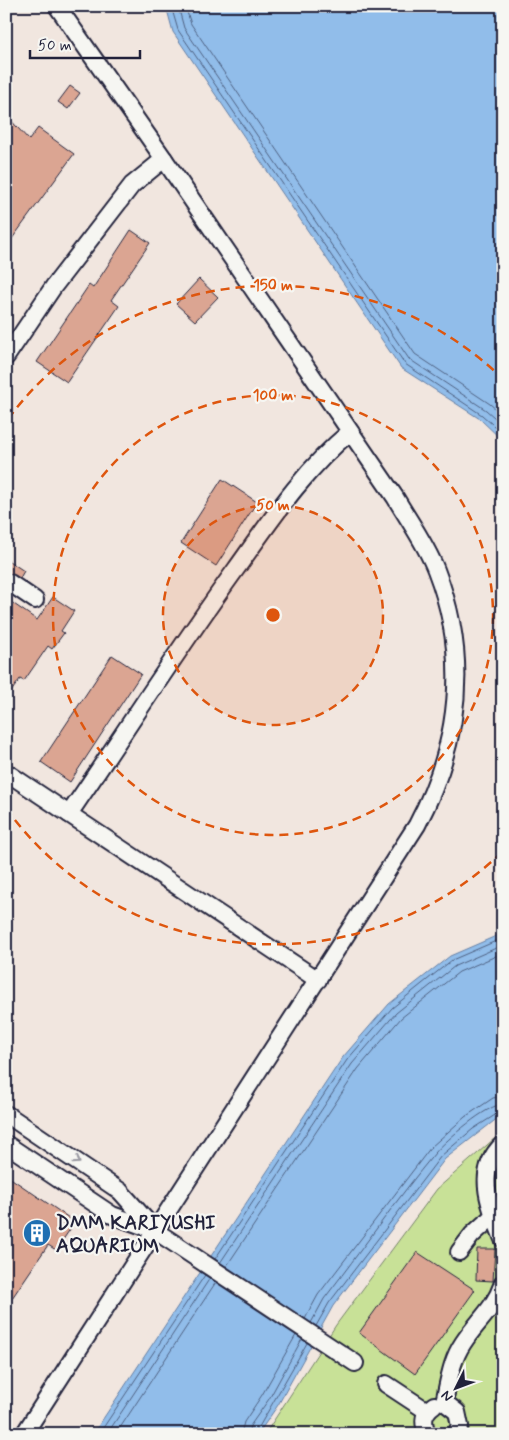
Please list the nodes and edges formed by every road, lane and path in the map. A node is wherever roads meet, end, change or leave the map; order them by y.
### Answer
1 (56, 6) edge
2 (164, 159) junction
3 (6, 358) edge
4 (350, 432) junction
5 (6, 588) edge
6 (35, 600) dead end
7 (6, 772) edge
8 (69, 814) junction
9 (318, 980) junction
10 (6, 1114) edge
11 (6, 1144) edge
12 (503, 1144) edge
13 (492, 1216) junction
14 (154, 1230) junction
15 (503, 1239) edge
16 (460, 1252) dead end
17 (503, 1283) edge
18 (355, 1362) dead end
19 (386, 1384) dead end
20 (444, 1402) junction
21 (426, 1410) junction
22 (24, 1434) edge
23 (427, 1434) edge
24 (456, 1434) edge

1 - 2 street
2 - 3 street
2 - 4 street
4 - 8 street
4 - 9 street
5 - 6 street
7 - 8 street
8 - 9 street
9 - 14 street
10 -> 14 street
11 - 14 street
12 - 13 street
13 - 15 street
13 - 16 street
14 - 18 street
14 - 22 street
17 - 20 street
19 - 21 street
20 - 21 street
20 - 24 street
21 - 23 street

